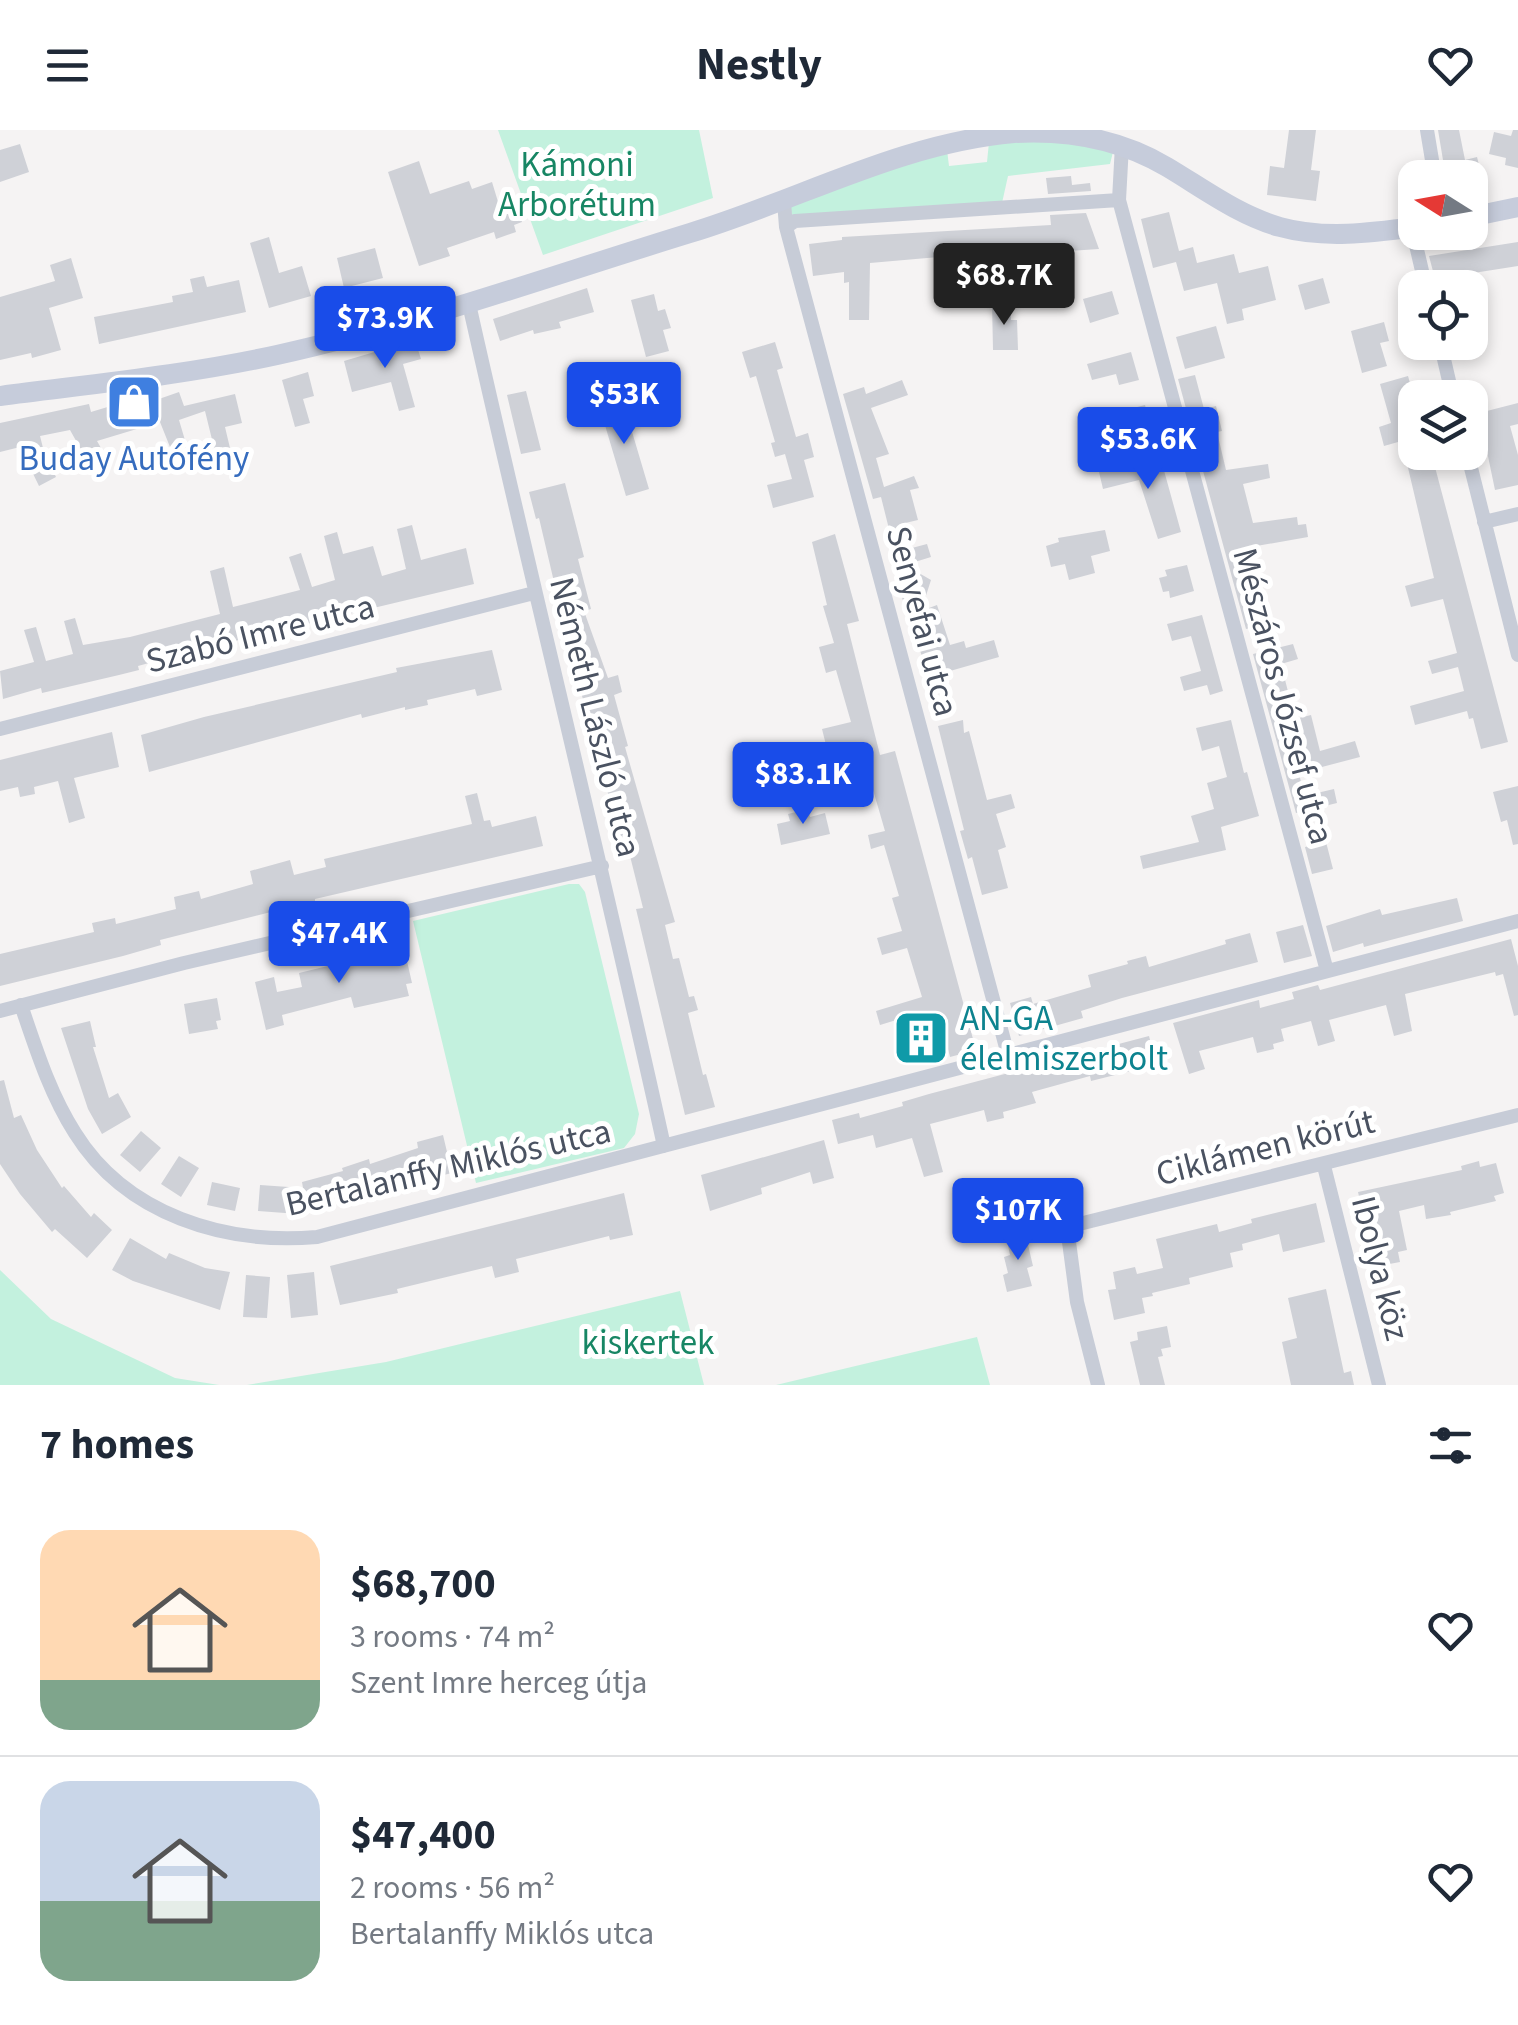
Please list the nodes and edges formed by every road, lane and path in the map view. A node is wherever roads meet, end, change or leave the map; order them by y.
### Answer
1 (1428, 130) edge
2 (1122, 145) junction
3 (1432, 160) edge
4 (1119, 200) junction
5 (784, 202) junction
6 (1518, 207) edge
7 (1488, 213) edge
8 (786, 227) junction
9 (1398, 229) edge
10 (469, 304) junction
11 (0, 396) edge
12 (1471, 470) edge
13 (1518, 514) edge
14 (1484, 522) junction
15 (534, 593) junction
16 (1518, 655) edge
17 (0, 729) edge
18 (602, 866) junction
19 (1518, 921) edge
20 (1327, 971) junction
21 (21, 1005) junction
22 (0, 1010) edge
23 (1008, 1055) junction
24 (1518, 1115) edge
25 (664, 1146) junction
26 (1324, 1166) junction
27 (1098, 1385) edge
28 (1379, 1385) edge

1 - 3 street
2 - 4 street, Mészáros József utca
2 - 5 main road
2 - 9 main road
4 - 8 street
4 - 20 street, Mészáros József utca
5 - 8 street, Senyefai utca
5 - 10 main road
6 - 7 main road
8 - 23 street, Senyefai utca
10 - 11 main road
10 - 15 street, Németh László utca
12 - 14 street
13 - 14 street
14 - 16 street
15 - 17 street, Szabó Imre utca
15 - 18 street, Németh László utca
18 - 21 street
18 - 25 street, Németh László utca
19 - 20 street, Bertalanffy Miklós utca
20 - 23 street, Bertalanffy Miklós utca
21 - 22 street
21 - 25 street, Bertalanffy Miklós utca
23 - 25 street, Bertalanffy Miklós utca
24 - 26 street, Ciklámen körút
26 - 27 street, Ciklámen körút
26 - 28 street, Ibolya köz

